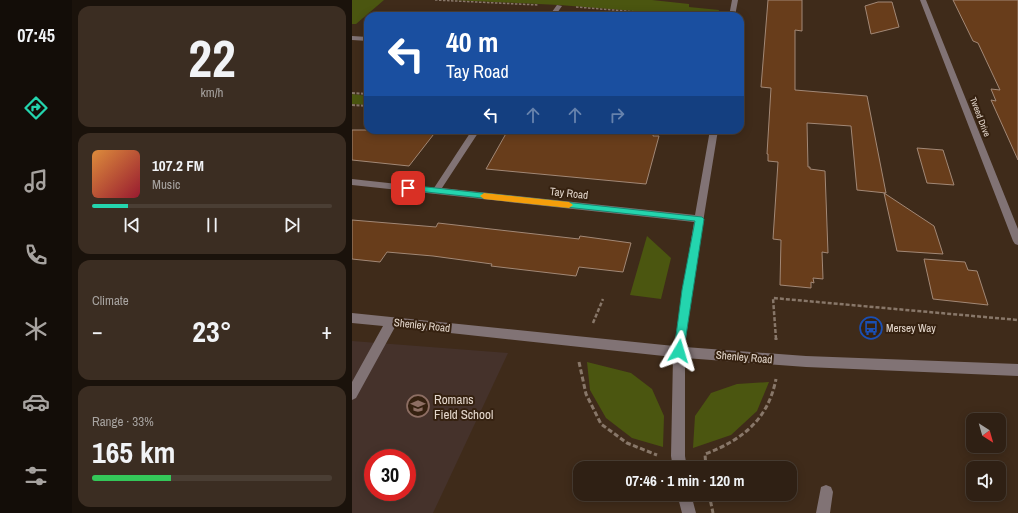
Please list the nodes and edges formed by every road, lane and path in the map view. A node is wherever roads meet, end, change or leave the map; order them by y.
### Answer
1 (435, 0) edge
2 (735, 0) edge
3 (923, 0) edge
4 (542, 5) dead end
5 (559, 6) dead end
6 (575, 7) dead end
7 (555, 12) edge
8 (637, 12) edge
9 (733, 12) edge
10 (352, 38) edge
11 (360, 38) junction
12 (364, 38) edge
13 (352, 45) edge
14 (352, 93) edge
15 (364, 94) edge
16 (352, 105) edge
17 (364, 106) edge
18 (473, 134) edge
19 (713, 134) edge
20 (352, 182) edge
21 (436, 190) junction
22 (699, 219) junction
23 (1018, 241) edge
24 (603, 299) dead end
25 (352, 318) edge
26 (1018, 320) edge
27 (392, 321) junction
28 (585, 343) junction
29 (679, 351) junction
30 (777, 360) junction
31 (1018, 370) edge
32 (352, 394) edge
33 (705, 454) junction
34 (676, 461) edge
35 (679, 461) edge
36 (682, 461) edge
37 (706, 461) edge
38 (826, 492) dead end
39 (686, 501) edge
40 (710, 501) edge
41 (689, 513) edge
42 (713, 513) edge
43 (823, 513) edge

1 - 4 path
2 - 9 street
3 - 23 street, Tweed Drive
5 - 7 street
6 - 8 path
10 - 11 street
11 - 12 street
11 - 13 street
14 - 15 path
16 - 17 path
18 - 21 street
19 - 22 street
20 - 21 street, Tay Road
21 - 22 street, Tay Road
22 - 29 street
24 - 28 path
25 - 27 street, Shenley Road
26 - 30 path
27 - 28 street, Shenley Road
27 - 32 street
28 - 29 street, Shenley Road
28 - 34 path
29 - 30 street, Shenley Road
29 - 35 street
30 - 31 street, Shenley Road
30 - 33 path
33 - 36 path
33 - 37 path
38 - 43 street
39 - 41 street
40 - 42 path

